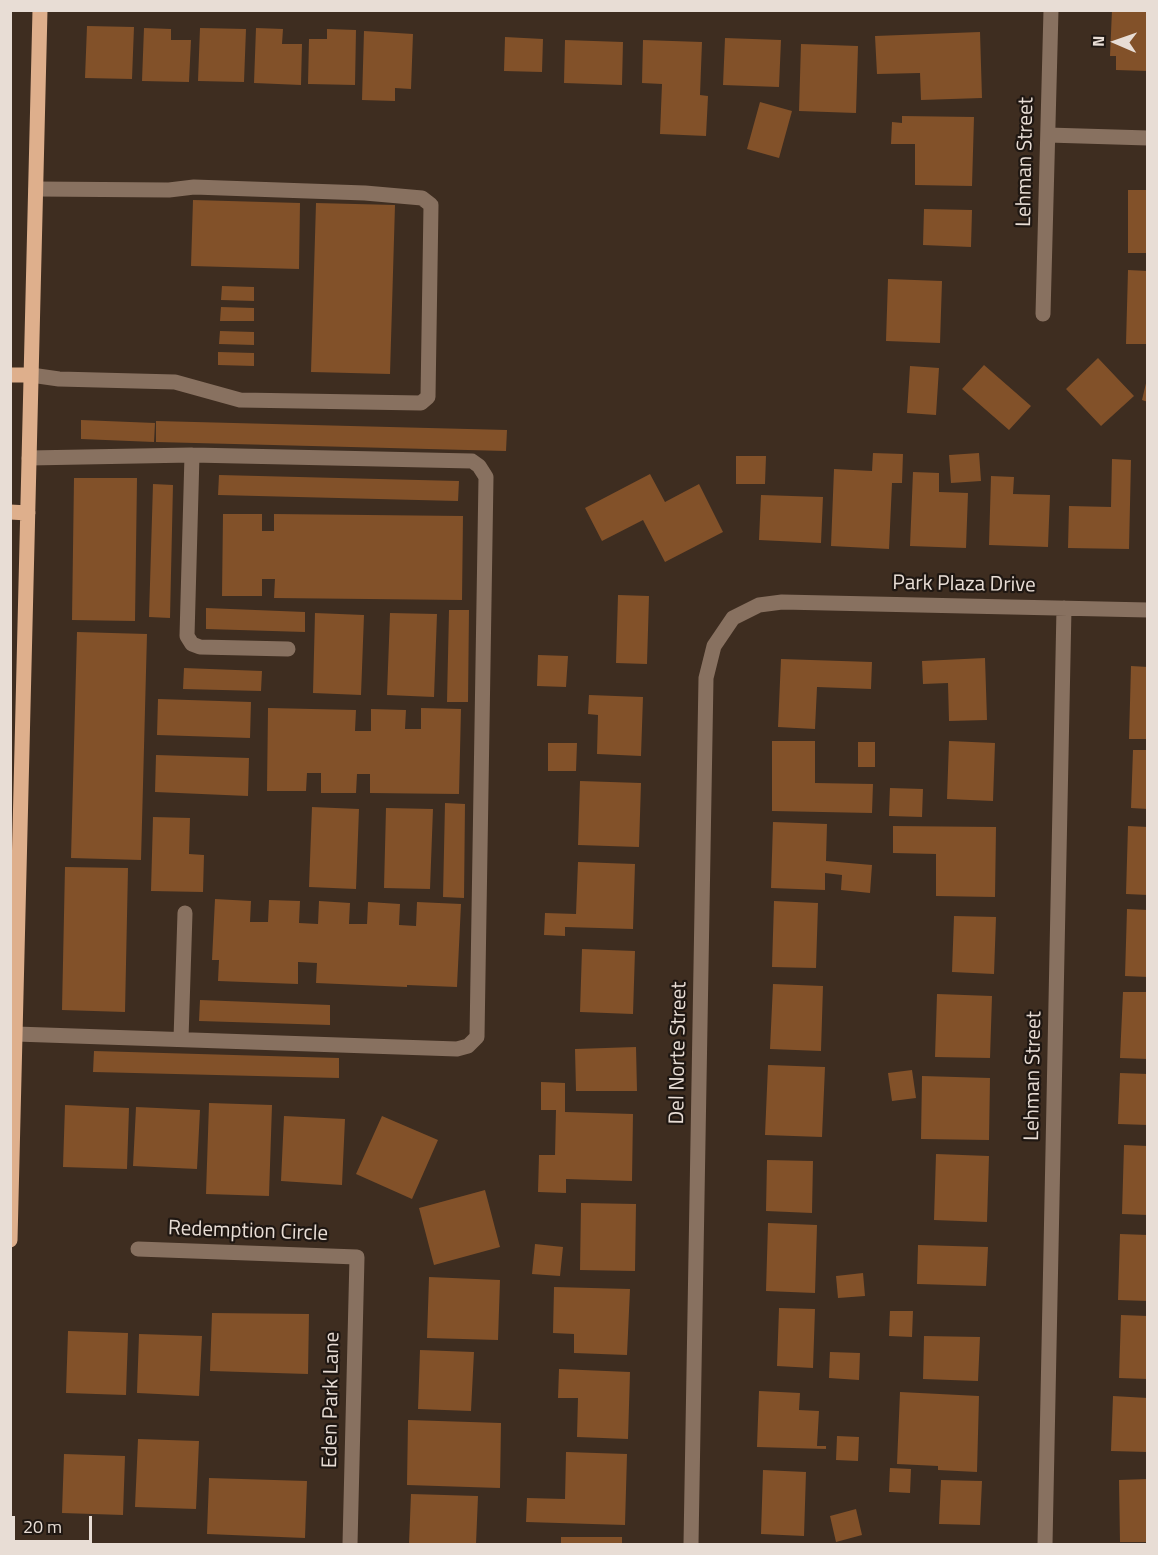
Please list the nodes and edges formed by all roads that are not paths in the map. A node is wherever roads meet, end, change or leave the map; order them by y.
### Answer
1 (40, 10) edge
2 (1051, 10) edge
3 (1047, 135) junction
4 (1148, 138) edge
5 (36, 189) junction
6 (1044, 314) dead end
7 (10, 375) edge
8 (31, 375) junction
9 (192, 455) junction
10 (29, 458) junction
11 (10, 513) edge
12 (28, 513) junction
13 (779, 602) joint
14 (1064, 608) junction
15 (1148, 610) edge
16 (288, 649) dead end
17 (185, 913) dead end
18 (13, 1033) edge
19 (181, 1039) junction
20 (10, 1240) edge
21 (138, 1249) dead end
22 (357, 1257) joint
23 (350, 1545) edge
24 (691, 1545) edge
25 (1045, 1545) edge

1 - 5 main road
2 - 3 street, Lehman Street
3 - 4 street
3 - 6 street, Lehman Street
5 - 8 main road
5 - 8 street
7 - 8 main road
8 - 10 main road
9 - 10 street
9 - 16 street
9 - 19 street
10 - 12 main road
11 - 12 main road
12 - 18 main road
13 - 14 street, Park Plaza Drive
13 - 24 street, Del Norte Street
14 - 15 street, Park Plaza Drive
14 - 25 street, Lehman Street
17 - 19 street
18 - 19 street
18 - 20 main road
21 - 22 street, Redemption Circle
22 - 23 street, Eden Park Lane

